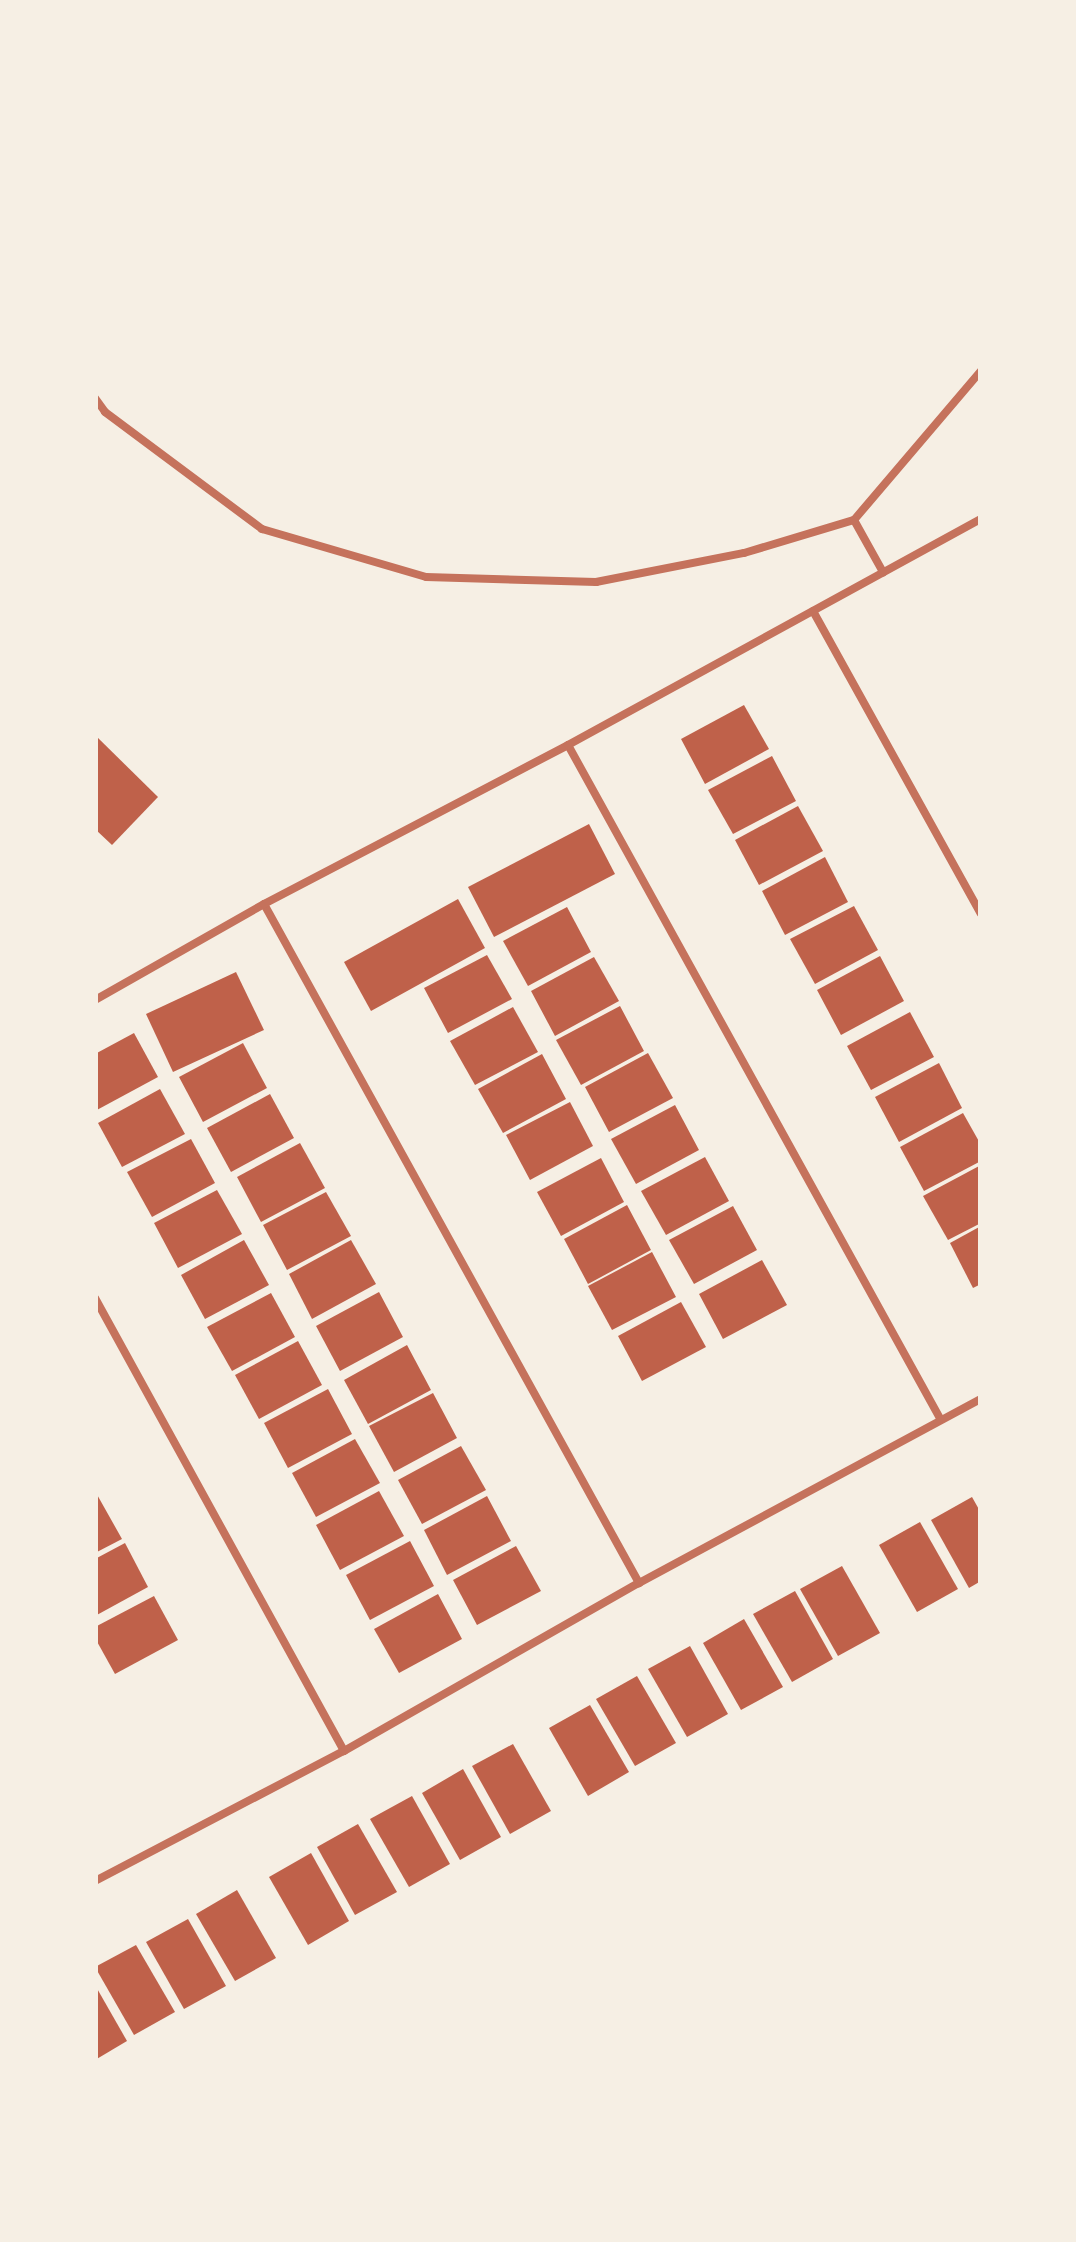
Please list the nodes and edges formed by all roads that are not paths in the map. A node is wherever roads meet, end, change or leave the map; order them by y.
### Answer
1 (981, 370) edge
2 (95, 398) edge
3 (981, 519) edge
4 (854, 520) junction
5 (883, 572) junction
6 (813, 612) junction
7 (568, 745) junction
8 (264, 904) junction
9 (981, 914) edge
10 (95, 1000) edge
11 (95, 1298) edge
12 (981, 1399) edge
13 (941, 1420) junction
14 (639, 1583) junction
15 (344, 1751) junction
16 (95, 1881) edge

1 - 4 lane
2 - 4 lane
3 - 5 lane
4 - 5 lane
5 - 6 lane
6 - 7 lane
6 - 9 lane
7 - 8 lane
7 - 13 lane
8 - 10 lane
8 - 14 lane
11 - 15 lane
12 - 13 lane
13 - 14 lane
14 - 15 lane
15 - 16 lane

